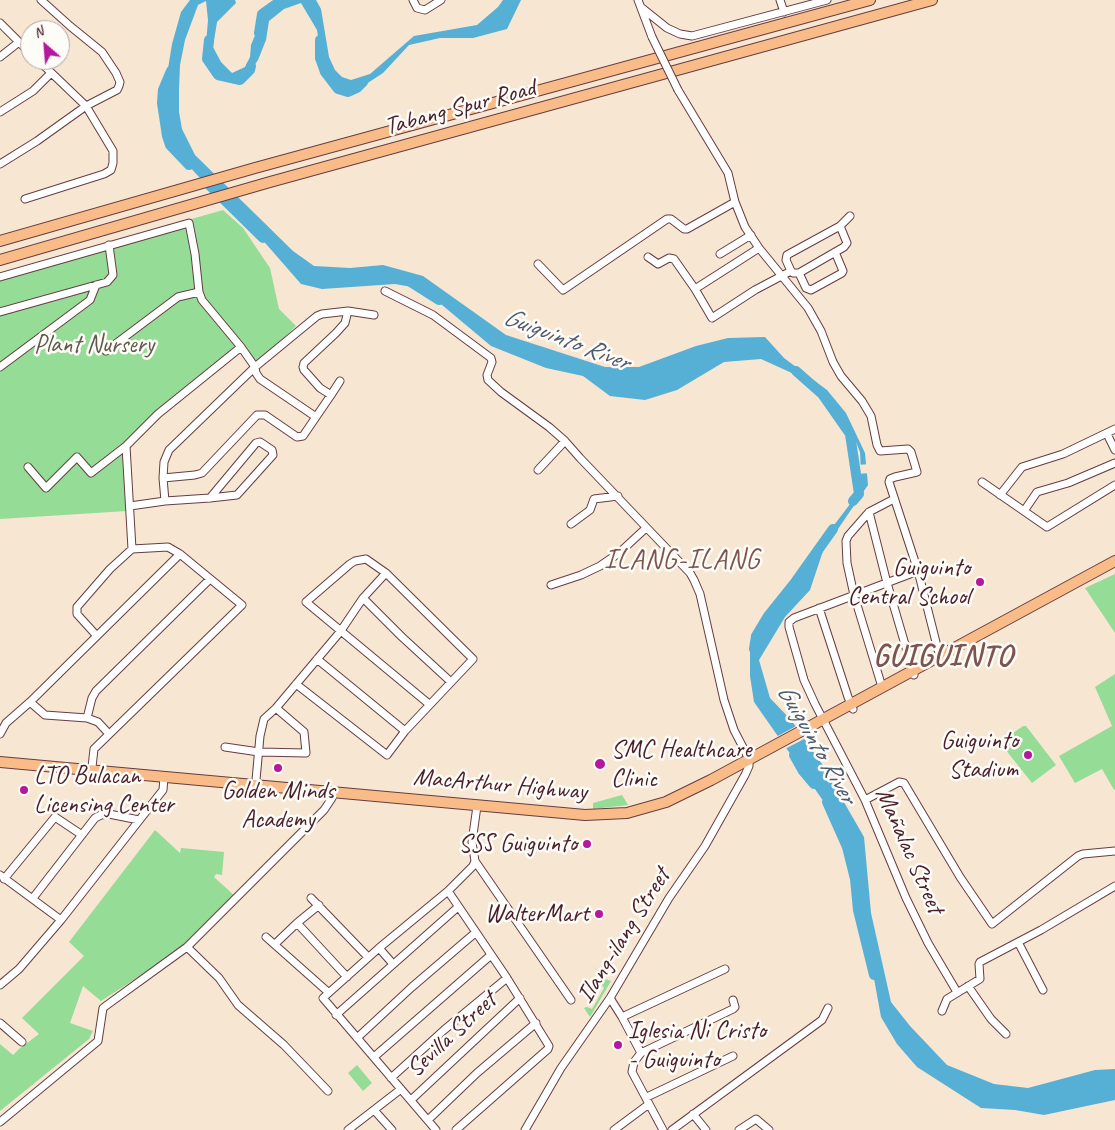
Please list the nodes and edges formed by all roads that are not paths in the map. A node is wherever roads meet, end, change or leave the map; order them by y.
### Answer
1 (41, 0) edge
2 (413, 0) edge
3 (441, 0) edge
4 (638, 0) edge
5 (780, 0) edge
6 (827, 0) edge
7 (870, 0) edge
8 (932, 0) edge
9 (642, 8) junction
10 (784, 12) junction
11 (0, 23) edge
12 (18, 42) joint
13 (0, 57) edge
14 (48, 70) edge
15 (51, 73) junction
16 (86, 106) junction
17 (0, 112) edge
18 (0, 164) edge
19 (25, 199) dead end
20 (734, 202) junction
21 (850, 216) dead end
22 (840, 226) junction
23 (750, 235) junction
24 (0, 241) edge
25 (109, 245) junction
26 (759, 248) junction
27 (835, 252) junction
28 (720, 254) dead end
29 (648, 257) dead end
30 (0, 260) edge
31 (538, 264) dead end
32 (791, 271) junction
33 (799, 273) junction
34 (780, 275) junction
35 (0, 277) edge
36 (96, 285) junction
37 (695, 289) junction
38 (385, 291) dead end
39 (198, 292) junction
40 (348, 311) junction
41 (0, 312) edge
42 (374, 315) dead end
43 (240, 348) junction
44 (106, 351) dead end
45 (0, 366) edge
46 (255, 367) junction
47 (340, 381) dead end
48 (330, 396) junction
49 (316, 417) junction
50 (1115, 429) edge
51 (1107, 434) junction
52 (565, 441) junction
53 (126, 446) junction
54 (1115, 450) edge
55 (1115, 463) edge
56 (28, 467) dead end
57 (538, 470) dead end
58 (163, 478) junction
59 (982, 482) dead end
60 (1115, 485) edge
61 (1000, 495) junction
62 (618, 496) junction
63 (210, 498) junction
64 (894, 499) junction
65 (165, 501) junction
66 (130, 506) junction
67 (1024, 511) junction
68 (869, 512) junction
69 (571, 524) dead end
70 (646, 528) junction
71 (132, 549) junction
72 (180, 554) junction
73 (1115, 561) edge
74 (1115, 568) edge
75 (918, 571) junction
76 (386, 573) junction
77 (210, 579) junction
78 (886, 583) junction
79 (552, 585) dead end
80 (854, 595) junction
81 (363, 598) junction
82 (819, 608) junction
83 (340, 632) junction
84 (96, 635) junction
85 (942, 657) junction
86 (317, 659) junction
87 (913, 673) junction
88 (451, 682) junction
89 (296, 684) junction
90 (882, 687) junction
91 (30, 702) junction
92 (429, 704) junction
93 (852, 707) junction
94 (276, 708) junction
95 (87, 718) junction
96 (821, 724) junction
97 (405, 731) junction
98 (0, 734) edge
99 (109, 734) junction
100 (225, 748) dead end
101 (259, 752) junction
102 (0, 762) edge
103 (749, 762) junction
104 (0, 768) edge
105 (91, 773) junction
106 (164, 779) junction
107 (255, 788) junction
108 (332, 795) junction
109 (865, 800) junction
110 (476, 808) junction
111 (140, 820) junction
112 (82, 835) junction
113 (1115, 851) edge
114 (475, 861) junction
115 (2, 877) edge
116 (1115, 886) edge
117 (448, 891) junction
118 (33, 898) junction
119 (312, 898) dead end
120 (319, 905) junction
121 (458, 907) junction
122 (61, 920) junction
123 (297, 923) junction
124 (475, 933) junction
125 (266, 937) dead end
126 (1018, 942) junction
127 (275, 944) junction
128 (188, 947) junction
129 (379, 948) junction
130 (491, 955) junction
131 (368, 957) junction
132 (393, 964) junction
133 (724, 969) dead end
134 (347, 976) junction
135 (507, 978) junction
136 (1, 983) edge
137 (968, 986) junction
138 (1043, 990) dead end
139 (328, 992) junction
140 (958, 992) junction
141 (520, 998) junction
142 (610, 998) junction
143 (571, 1000) dead end
144 (733, 1000) dead end
145 (828, 1008) dead end
146 (942, 1012) dead end
147 (336, 1015) junction
148 (622, 1017) junction
149 (0, 1022) edge
150 (536, 1023) junction
151 (1006, 1034) dead end
152 (357, 1038) junction
153 (22, 1042) dead end
154 (641, 1053) junction
155 (734, 1056) dead end
156 (374, 1057) junction
157 (391, 1078) junction
158 (401, 1089) junction
159 (328, 1091) dead end
160 (411, 1100) junction
161 (648, 1101) junction
162 (374, 1110) junction
163 (693, 1114) junction
164 (428, 1120) junction
165 (0, 1122) edge
166 (352, 1129) edge
167 (392, 1130) edge
168 (436, 1130) edge
169 (456, 1130) edge
170 (525, 1130) edge
171 (614, 1130) edge
172 (664, 1130) edge
173 (672, 1130) edge
174 (706, 1130) edge
175 (740, 1130) edge
176 (769, 1130) edge

1 - 16 street
2 - 3 street
4 - 9 street
5 - 10 street
6 - 10 street
7 - 24 highway, Tabang Spur Road
8 - 30 highway, Tabang Spur Road
9 - 10 street
9 - 20 street, bridge
11 - 12 street
12 - 13 street
14 - 15 street
15 - 16 street
15 - 17 street
16 - 18 street
16 - 19 street
20 - 23 street
20 - 31 street
21 - 22 street
22 - 27 street
22 - 32 street
23 - 26 street
23 - 28 street
25 - 35 street
25 - 36 street
25 - 39 street
26 - 34 street
26 - 37 street
27 - 33 street
27 - 33 street
29 - 37 street
32 - 33 street
32 - 34 street
34 - 37 street
34 - 64 street
36 - 41 street
36 - 45 street
38 - 52 street
39 - 43 street
39 - 44 street
40 - 42 street
40 - 46 street
40 - 48 street
43 - 46 street
43 - 53 street
46 - 49 street
46 - 58 street
47 - 48 street
48 - 49 street
49 - 58 street
50 - 51 street
51 - 54 street
51 - 61 street
52 - 57 street
52 - 62 street
53 - 56 street
53 - 66 street
55 - 67 street
58 - 65 street
59 - 61 street
60 - 67 street
61 - 67 street
62 - 69 street
62 - 70 street
63 - 63 street
63 - 65 street
64 - 68 street
64 - 75 street
65 - 66 street
66 - 71 street
68 - 78 street
68 - 80 street
70 - 79 street
70 - 103 street
71 - 72 street
71 - 84 street
72 - 77 street
72 - 84 street
73 - 85 highway, MacArthur Highway
74 - 85 highway, MacArthur Highway
75 - 78 street, Mañalac Street
75 - 85 street
76 - 81 street
76 - 83 street
76 - 88 street
77 - 95 street
77 - 99 street
78 - 80 street, Mañalac Street
78 - 87 street
80 - 82 street, Mañalac Street
80 - 90 street
81 - 83 street
81 - 88 street
82 - 93 street
82 - 96 street, Mañalac Street
83 - 86 street
83 - 92 street
84 - 91 street
85 - 87 highway, MacArthur Highway
86 - 89 street
86 - 97 street
87 - 90 highway, MacArthur Highway
87 - 93 highway, MacArthur Highway
88 - 92 street
89 - 94 street
89 - 97 street
90 - 93 highway, MacArthur Highway
91 - 95 street
91 - 98 street
92 - 97 street
93 - 96 highway, MacArthur Highway
94 - 101 street
94 - 101 street
95 - 99 street
96 - 103 highway, MacArthur Highway
96 - 109 street, Mañalac Street
99 - 105 street
100 - 101 street
101 - 107 street
102 - 105 highway, MacArthur Highway
103 - 110 highway, MacArthur Highway
103 - 142 street, Ilang-ilang Street
104 - 105 highway, MacArthur Highway
105 - 106 highway, MacArthur Highway
106 - 107 highway, MacArthur Highway
106 - 111 street
107 - 108 highway, MacArthur Highway
108 - 110 highway, MacArthur Highway
108 - 128 street
109 - 113 street
109 - 140 street, Mañalac Street
110 - 114 street
111 - 112 street
111 - 122 street
112 - 115 street
112 - 118 street
114 - 117 street
114 - 143 street
115 - 118 street
116 - 126 street
117 - 121 street
117 - 129 street
118 - 122 street
119 - 120 street
120 - 123 street
120 - 131 street
121 - 124 street
121 - 132 street
122 - 136 street
123 - 127 street
123 - 134 street
124 - 130 street
124 - 152 street
125 - 127 street
126 - 137 street
126 - 138 street
127 - 139 street
128 - 159 street
128 - 165 street
129 - 131 street
129 - 132 street
130 - 135 street
130 - 156 street
131 - 134 street
132 - 147 street
133 - 148 street
134 - 139 street
135 - 141 street
135 - 157 street
137 - 140 street
137 - 151 street
139 - 147 street
140 - 146 street
141 - 150 street
141 - 160 street, Sevilla Street
142 - 148 street
142 - 170 street, Ilang-ilang Street
144 - 154 street
145 - 163 street
147 - 152 street
148 - 154 street
149 - 153 street
150 - 164 street
150 - 169 street
152 - 156 street
154 - 161 street
155 - 161 street
156 - 157 street
157 - 158 street
158 - 160 street
158 - 162 street
160 - 164 street
161 - 171 street
161 - 172 street
162 - 166 street
162 - 167 street
163 - 173 street
163 - 174 street
164 - 168 street
175 - 176 street

